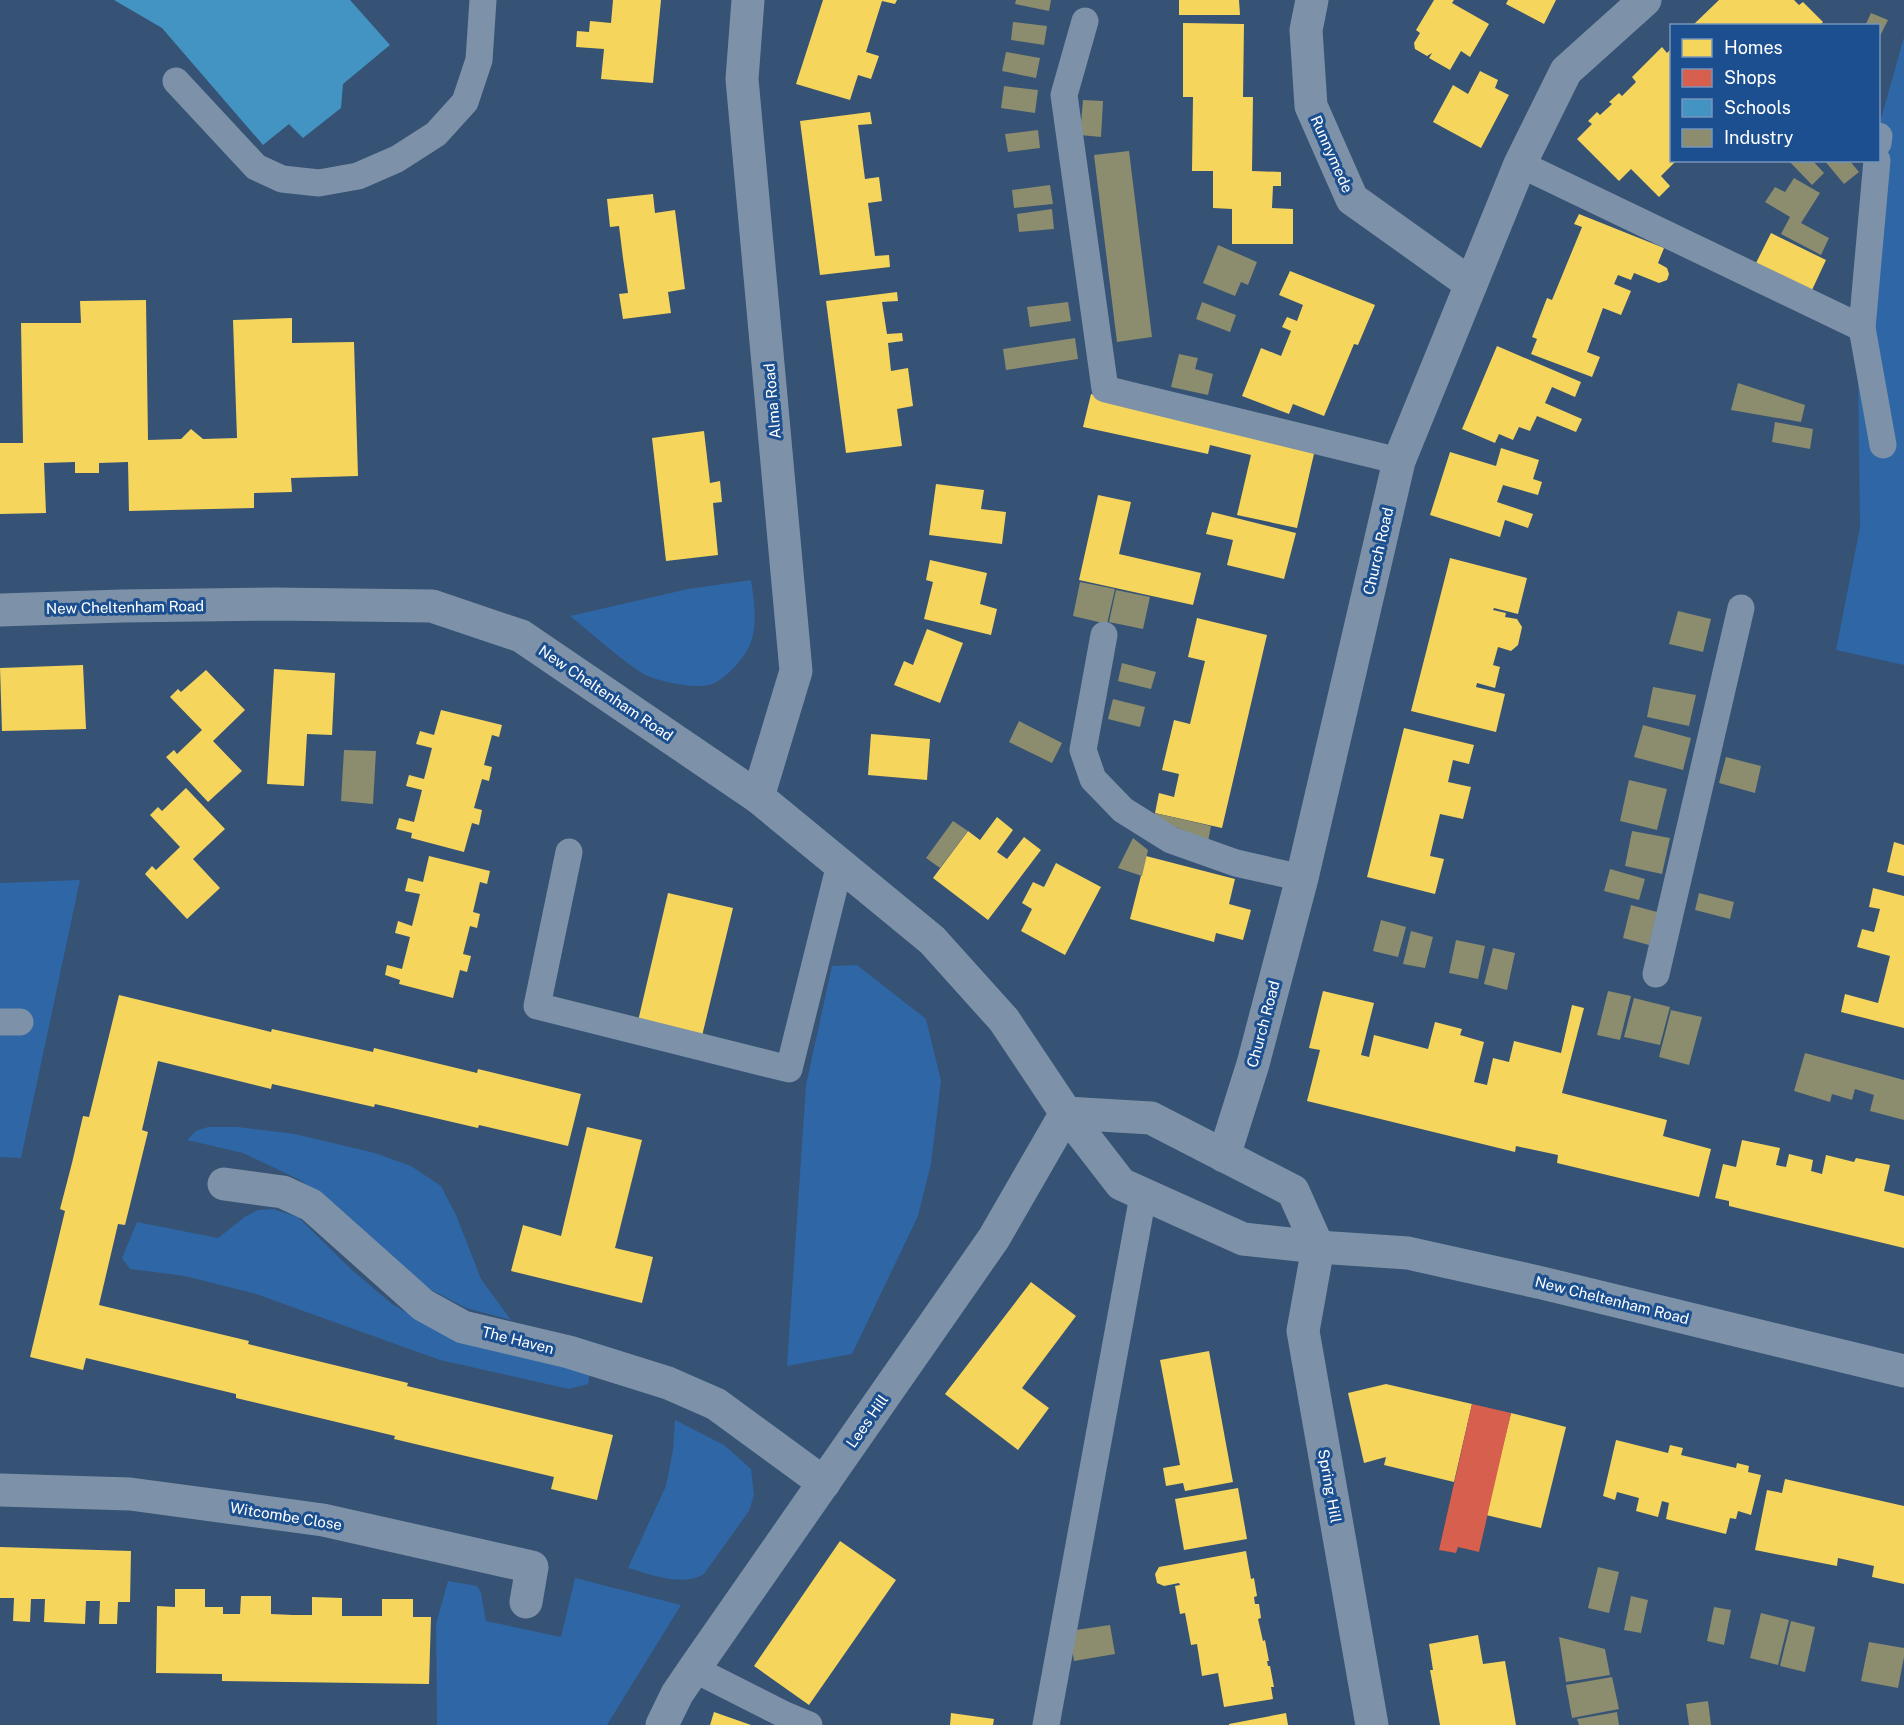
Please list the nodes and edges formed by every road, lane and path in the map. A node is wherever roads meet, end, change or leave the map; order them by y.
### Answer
1 (483, 0) edge
2 (748, 0) edge
3 (1312, 0) edge
4 (1645, 0) edge
5 (1085, 21) dead end
6 (176, 81) dead end
7 (1877, 162) edge
8 (1520, 164) junction
9 (1472, 284) junction
10 (1862, 328) junction
11 (1883, 446) dead end
12 (1399, 461) junction
13 (1741, 608) dead end
14 (0, 610) edge
15 (1104, 635) dead end
16 (758, 797) junction
17 (569, 852) dead end
18 (840, 864) junction
19 (1302, 878) junction
20 (1656, 974) dead end
21 (1066, 1113) junction
22 (1224, 1156) junction
23 (224, 1184) dead end
24 (1143, 1196) junction
25 (1318, 1247) junction
26 (1904, 1371) edge
27 (824, 1483) junction
28 (0, 1490) edge
29 (526, 1602) dead end
30 (694, 1669) junction
31 (662, 1725) edge
32 (809, 1725) edge
33 (1046, 1725) edge
34 (1372, 1725) edge

1 - 6 lane
2 - 16 street, Alma Road
3 - 9 street, Runnymede
4 - 8 street, Church Road
5 - 12 lane
7 - 10 lane
8 - 9 street, Church Road
8 - 10 lane
9 - 12 street, Church Road
10 - 11 lane
12 - 19 street, Church Road
13 - 20 lane
14 - 16 street, New Cheltenham Road
15 - 19 lane
16 - 18 street, New Cheltenham Road
17 - 18 lane
18 - 21 street, New Cheltenham Road
19 - 22 street, Church Road
21 - 22 street
21 - 24 street, New Cheltenham Road
21 - 27 street, Lees Hill
22 - 25 street
23 - 27 street, The Haven
24 - 25 street, New Cheltenham Road
24 - 33 lane
25 - 26 street, New Cheltenham Road
25 - 34 street, Spring Hill
27 - 30 street, Lees Hill
28 - 29 street, Witcombe Close
30 - 31 street, Lees Hill
30 - 32 lane

